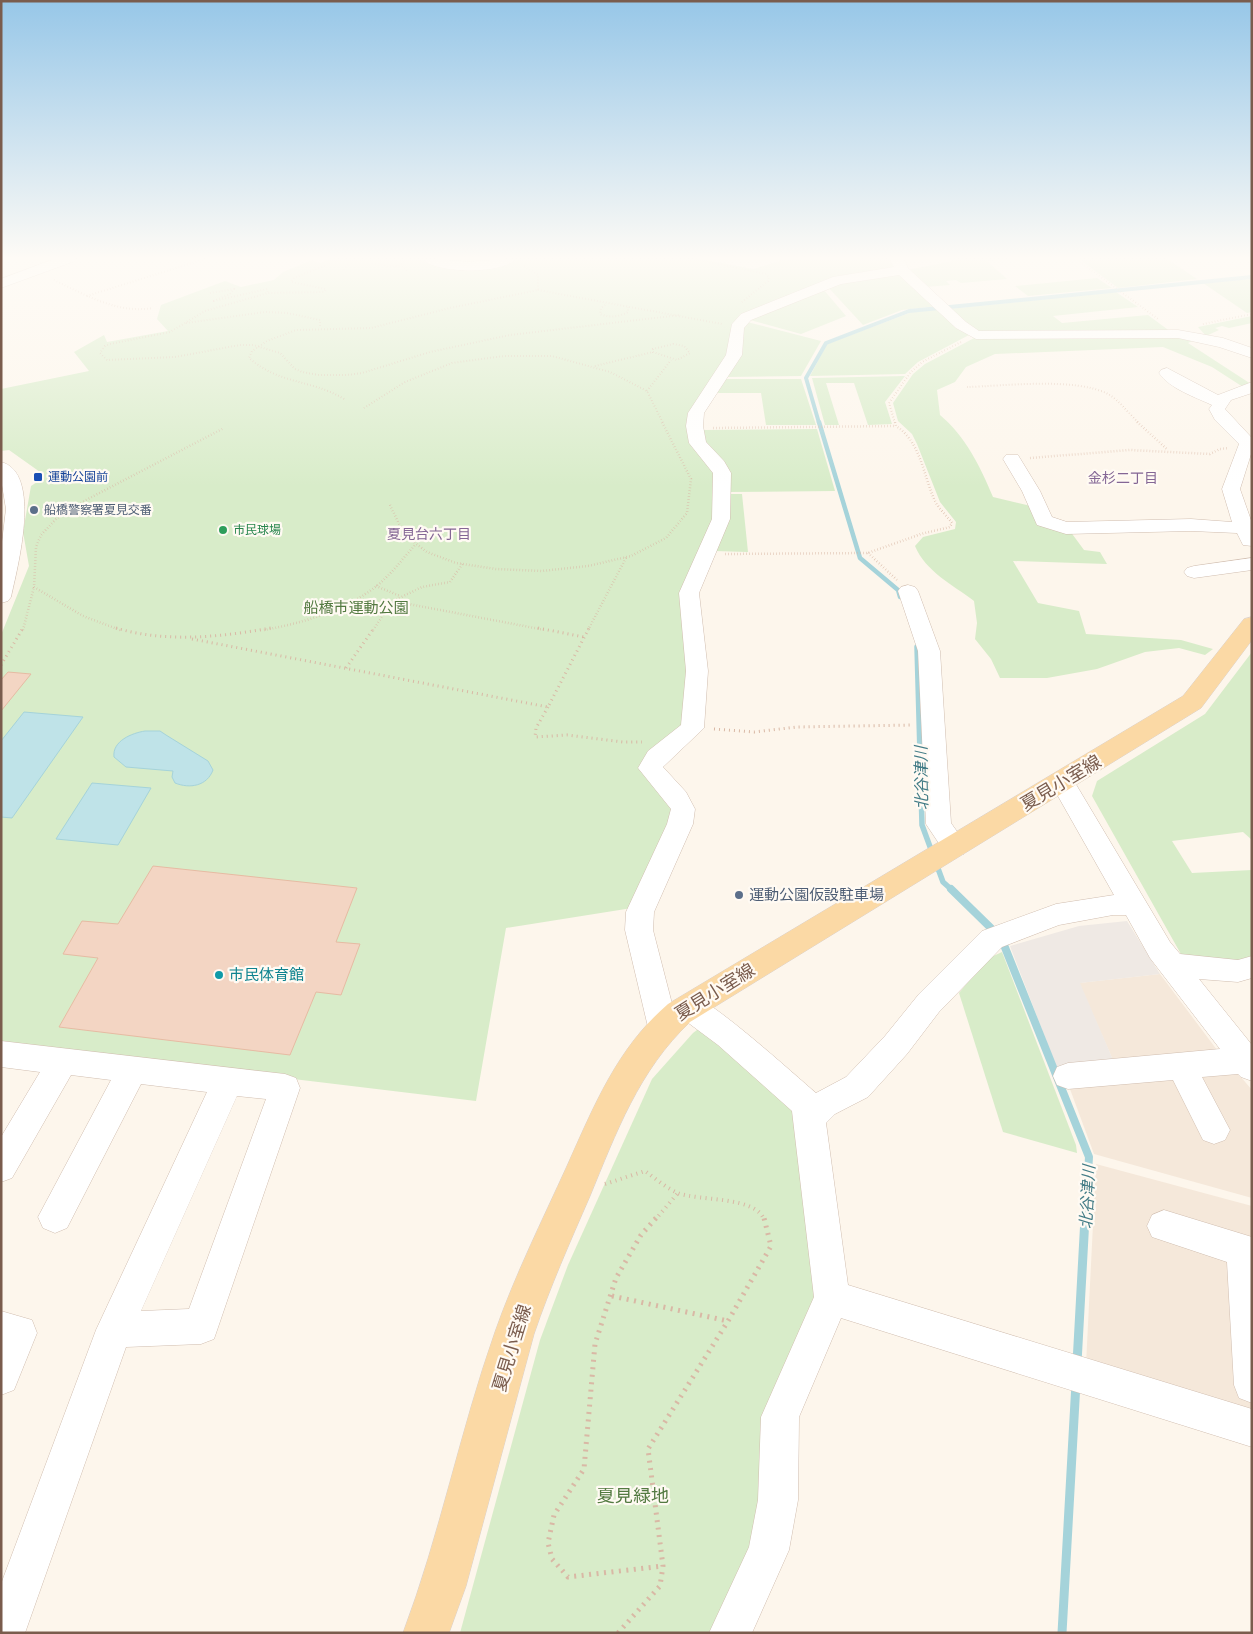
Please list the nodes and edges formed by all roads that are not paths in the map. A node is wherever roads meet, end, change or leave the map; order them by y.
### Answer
1 (730, 334) edge
2 (975, 334) edge
3 (1127, 334) edge
4 (1180, 334) edge
5 (1252, 353) edge
6 (1168, 373) dead end
7 (1252, 387) edge
8 (1221, 403) junction
9 (1248, 446) edge
10 (1012, 459) road end
11 (1, 467) edge
12 (1245, 473) edge
13 (8, 516) edge
14 (1248, 536) edge
15 (1252, 564) edge
16 (1194, 572) dead end
17 (908, 591) road end
18 (1, 597) edge
19 (1252, 624) edge
20 (1062, 782) junction
21 (941, 856) junction
22 (1133, 905) junction
23 (1171, 965) junction
24 (1252, 967) edge
25 (676, 1017) junction
26 (1, 1054) edge
27 (62, 1061) junction
28 (1248, 1064) edge
29 (1181, 1066) junction
30 (133, 1070) junction
31 (1068, 1076) dead end
32 (228, 1081) junction
33 (810, 1118) junction
34 (1214, 1130) dead end
35 (1, 1167) edge
36 (55, 1217) dead end
37 (1164, 1226) dead end
38 (832, 1298) junction
39 (1, 1329) edge
40 (114, 1330) junction
41 (1, 1377) edge
42 (1252, 1386) edge
43 (1252, 1428) edge
44 (4, 1633) edge
45 (426, 1633) edge
46 (730, 1633) edge

1 - 25 street
2 - 3 street
4 - 5 street
6 - 8 street
7 - 8 street
8 - 9 street
9 - 12 street
10 - 14 street
11 - 13 street
12 - 14 street
13 - 18 street
15 - 16 street
17 - 21 street
19 - 20 main road, 夏見小室線
20 - 21 main road, 夏見小室線
20 - 22 street
21 - 25 main road, 夏見小室線
22 - 23 street
22 - 33 street
23 - 24 street
23 - 28 street
25 - 33 street
25 - 45 main road, 夏見小室線
26 - 27 street
27 - 30 street
27 - 35 street
28 - 29 street
29 - 31 street
29 - 34 street
30 - 32 street
30 - 36 street
32 - 40 street
32 - 40 street
33 - 38 street
37 - 42 street
38 - 43 street
38 - 46 street
39 - 41 street
40 - 44 street

